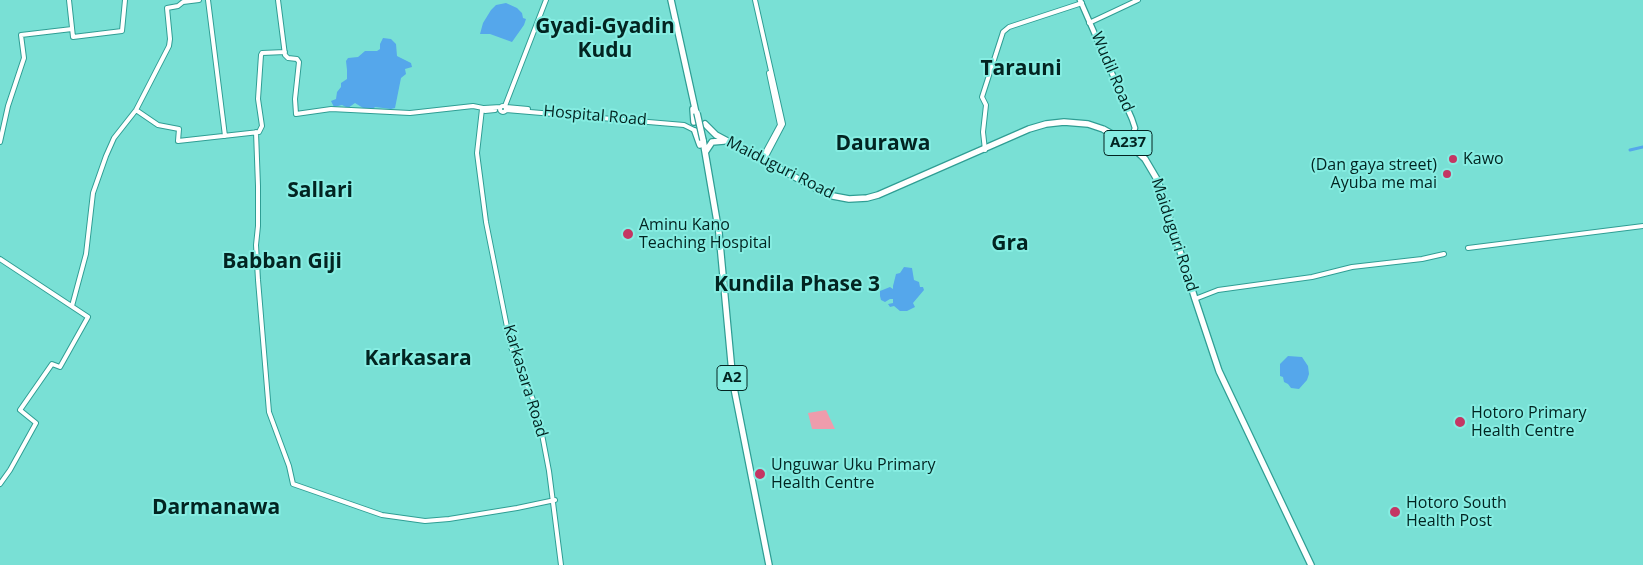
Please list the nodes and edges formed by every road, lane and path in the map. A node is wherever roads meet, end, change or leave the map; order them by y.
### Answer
1 (69, 0) edge
2 (125, 0) edge
3 (199, 0) edge
4 (208, 0) edge
5 (278, 0) edge
6 (545, 0) edge
7 (673, 0) edge
8 (754, 0) edge
9 (1138, 0) edge
10 (1080, 2) edge
11 (1090, 23) junction
12 (72, 29) junction
13 (285, 52) junction
14 (688, 71) junction
15 (503, 108) junction
16 (484, 109) junction
17 (136, 110) junction
18 (694, 123) junction
19 (684, 124) junction
20 (704, 127) junction
21 (695, 130) junction
22 (256, 132) junction
23 (1132, 135) junction
24 (225, 136) junction
25 (1119, 137) junction
26 (724, 141) junction
27 (0, 142) edge
28 (1126, 143) junction
29 (1134, 148) junction
30 (985, 149) junction
31 (706, 151) junction
32 (762, 159) junction
33 (711, 190) junction
34 (1643, 226) edge
35 (1468, 248) dead end
36 (1444, 254) dead end
37 (0, 259) edge
38 (1194, 298) junction
39 (72, 306) junction
40 (0, 484) edge
41 (554, 500) junction
42 (562, 565) edge
43 (768, 565) edge
44 (1310, 565) edge

1 - 12 street
2 - 12 street
3 - 17 street
4 - 24 street
5 - 13 street
6 - 15 street
7 - 14 highway, A2
8 - 32 street
8 - 32 street
9 - 11 street
10 - 11 main road, Wudil Road
10 - 30 street
11 - 23 main road, Wudil Road
12 - 27 street
13 - 16 street, Hospital Road
13 - 22 street
14 - 18 highway, A2
14 - 20 highway, A2
14 - 33 highway, A2, bridge
15 - 16 street, Hospital Road
15 - 19 street, Hospital Road
16 - 41 street, Karkasara Road
17 - 24 street
17 - 39 street
18 - 19 street
18 - 20 highway
18 - 21 highway
19 - 21 street
20 - 21 highway
20 - 26 highway, Maiduguri Road / A237
20 - 31 highway, A2
20 - 32 highway, Maiduguri Road / A237
21 - 33 highway, A2
22 - 24 street
22 - 41 street
23 - 25 highway
23 - 28 main road, Wudil Road
23 - 29 highway
25 - 28 highway, Maiduguri Road / A237
25 - 30 highway, Maiduguri Road / A237
26 - 31 highway
26 - 32 highway, Maiduguri Road / A237
28 - 29 highway, Maiduguri Road / A237
28 - 30 highway, Maiduguri Road / A237
28 - 38 highway, Maiduguri Road / A237
29 - 38 highway, Maiduguri Road / A237
30 - 32 highway, Maiduguri Road / A237
30 - 32 highway, Maiduguri Road / A237
31 - 33 highway, A2
33 - 43 highway, A2
34 - 35 street
36 - 38 street
37 - 39 street
38 - 44 highway, Maiduguri Road / A237
39 - 40 street
41 - 42 street, Karkasara Road

